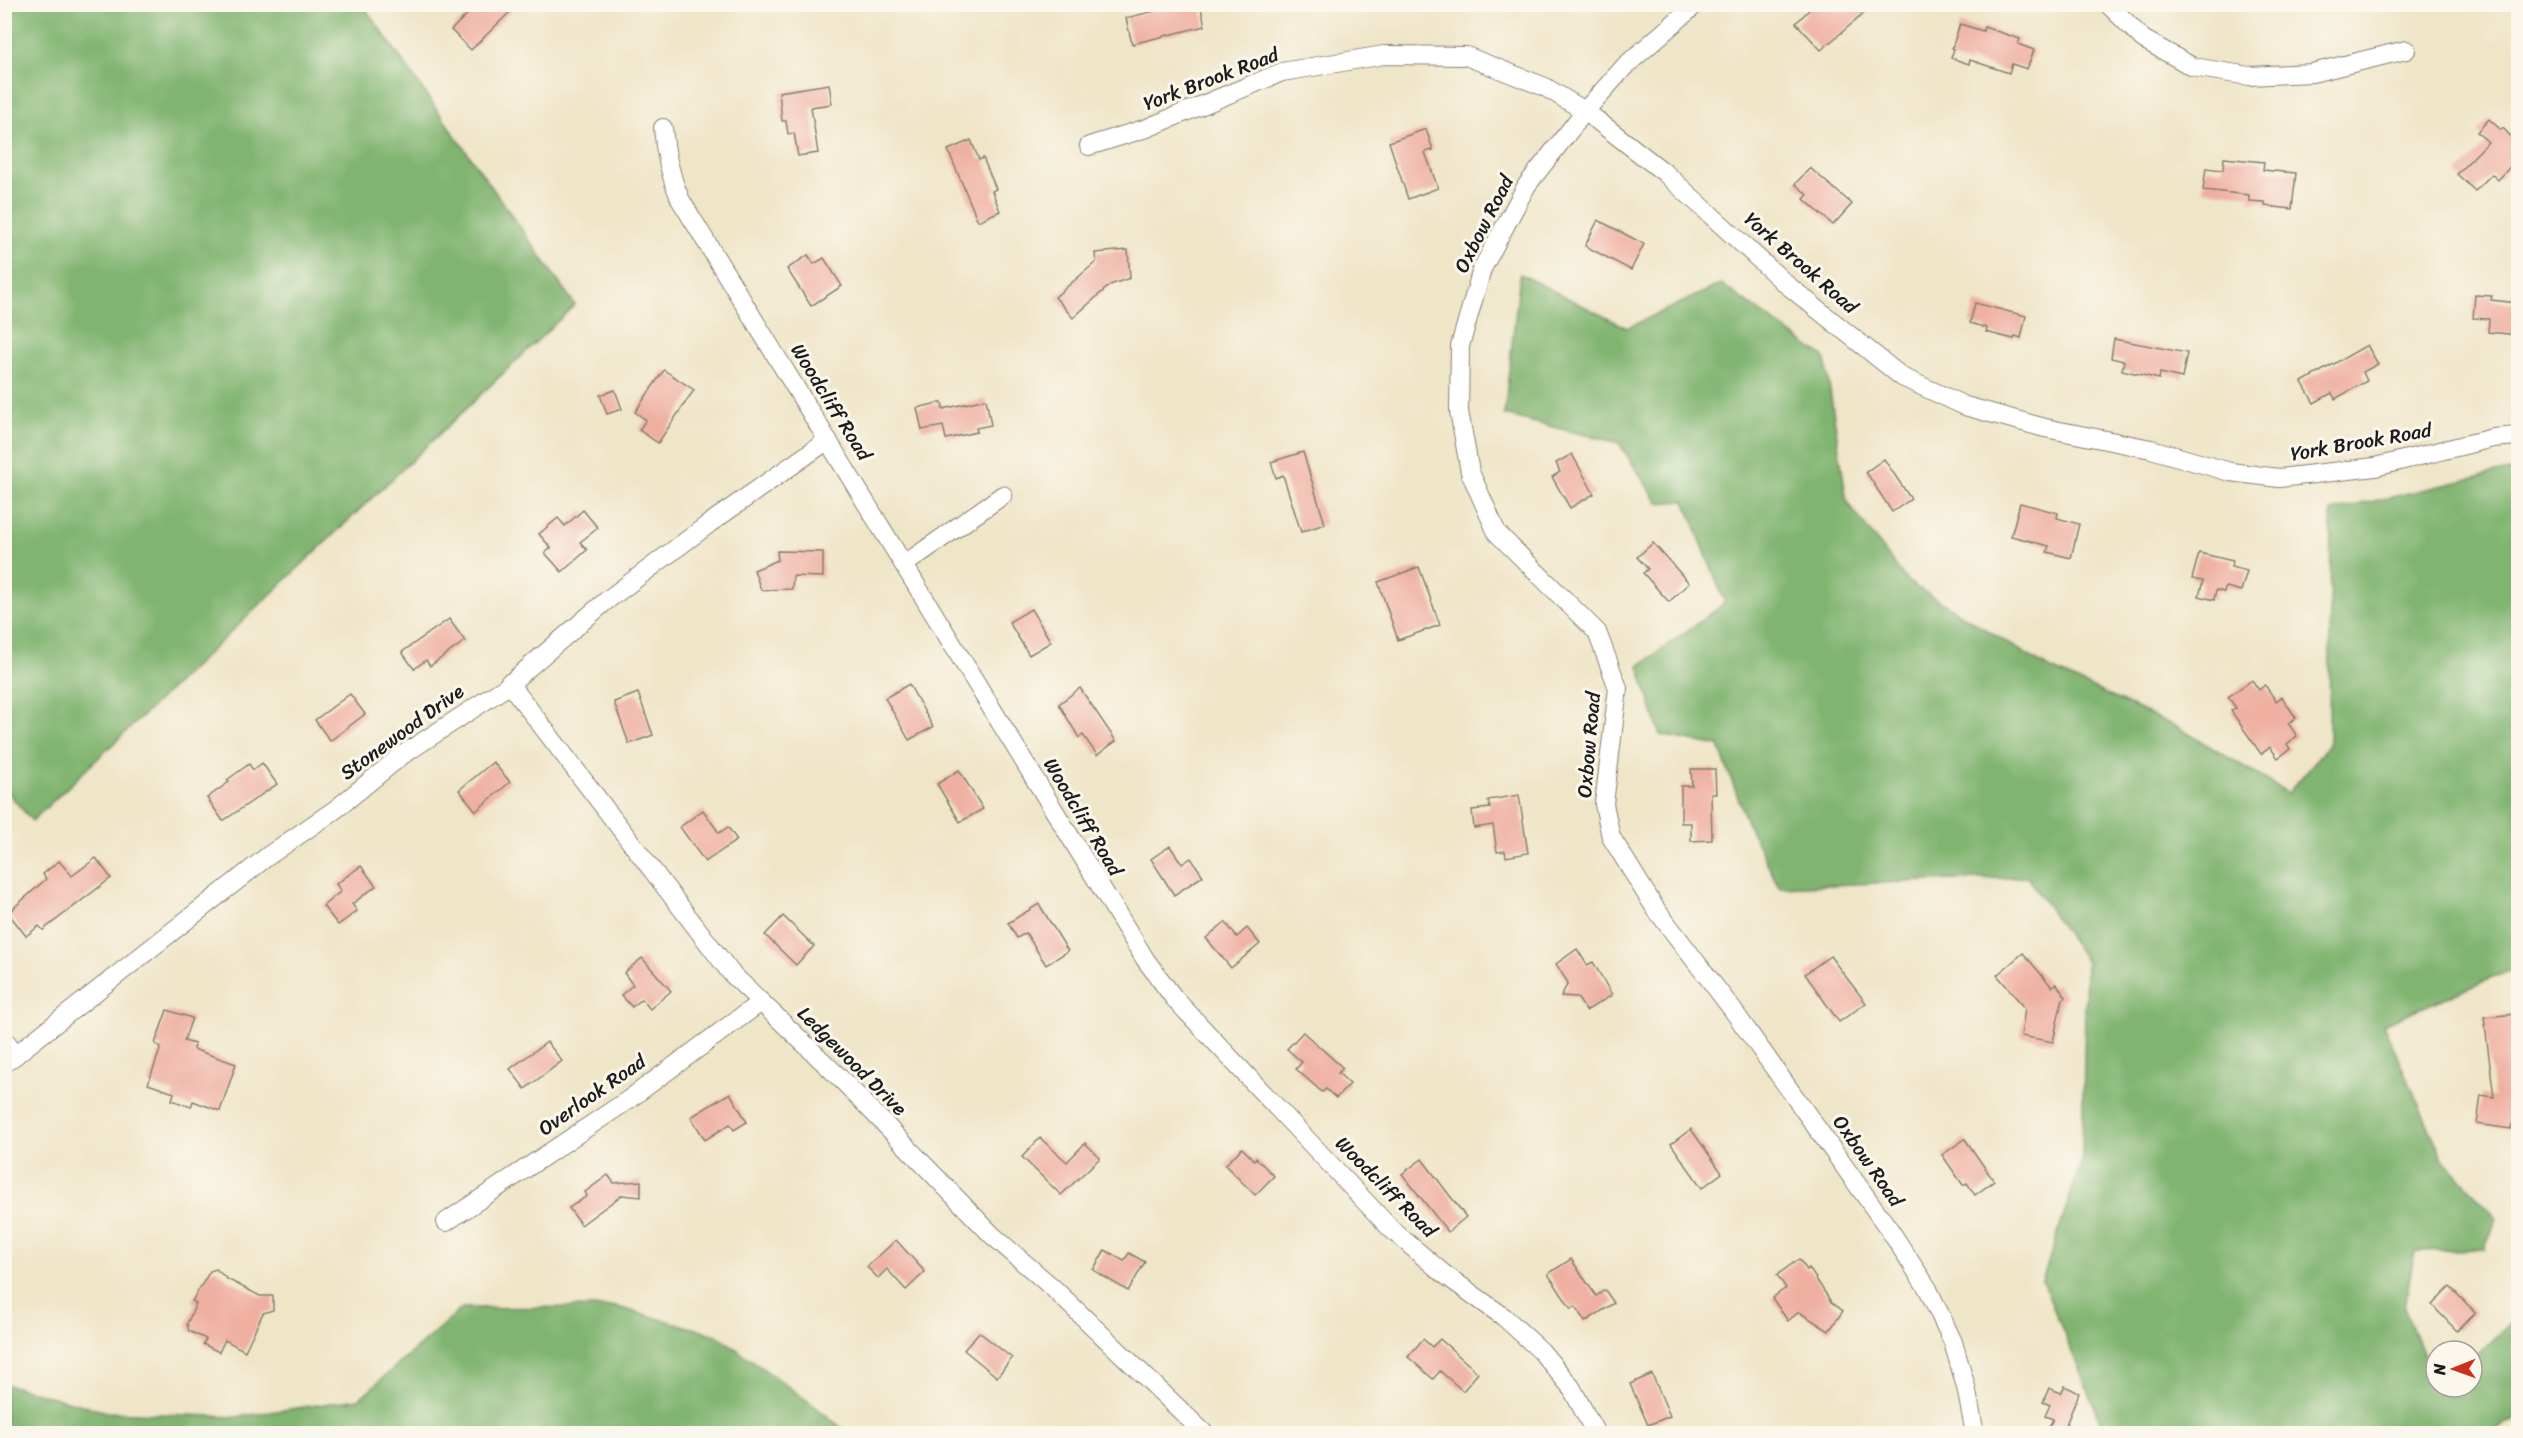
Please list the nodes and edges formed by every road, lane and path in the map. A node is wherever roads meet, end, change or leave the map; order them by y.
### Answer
1 (1696, 4) edge
2 (2108, 4) edge
3 (2406, 50) dead end
4 (1585, 111) junction
5 (663, 128) dead end
6 (1089, 146) dead end
7 (2518, 436) edge
8 (828, 440) junction
9 (1004, 495) dead end
10 (905, 564) junction
11 (509, 683) junction
12 (761, 1002) junction
13 (4, 1039) edge
14 (10, 1059) edge
15 (446, 1222) dead end
16 (1204, 1434) edge
17 (1596, 1434) edge
18 (1975, 1434) edge

1 - 4 street, Oxbow Road
2 - 3 street
4 - 6 street, York Brook Road
4 - 7 street, York Brook Road
4 - 18 street, Oxbow Road
5 - 8 street, Woodcliff Road
8 - 10 street, Woodcliff Road
8 - 11 street, Stonewood Drive
9 - 10 street
10 - 17 street, Woodcliff Road
11 - 12 street, Ledgewood Drive
11 - 14 street, Stonewood Drive
12 - 15 street, Overlook Road
12 - 16 street, Ledgewood Drive
13 - 14 street

